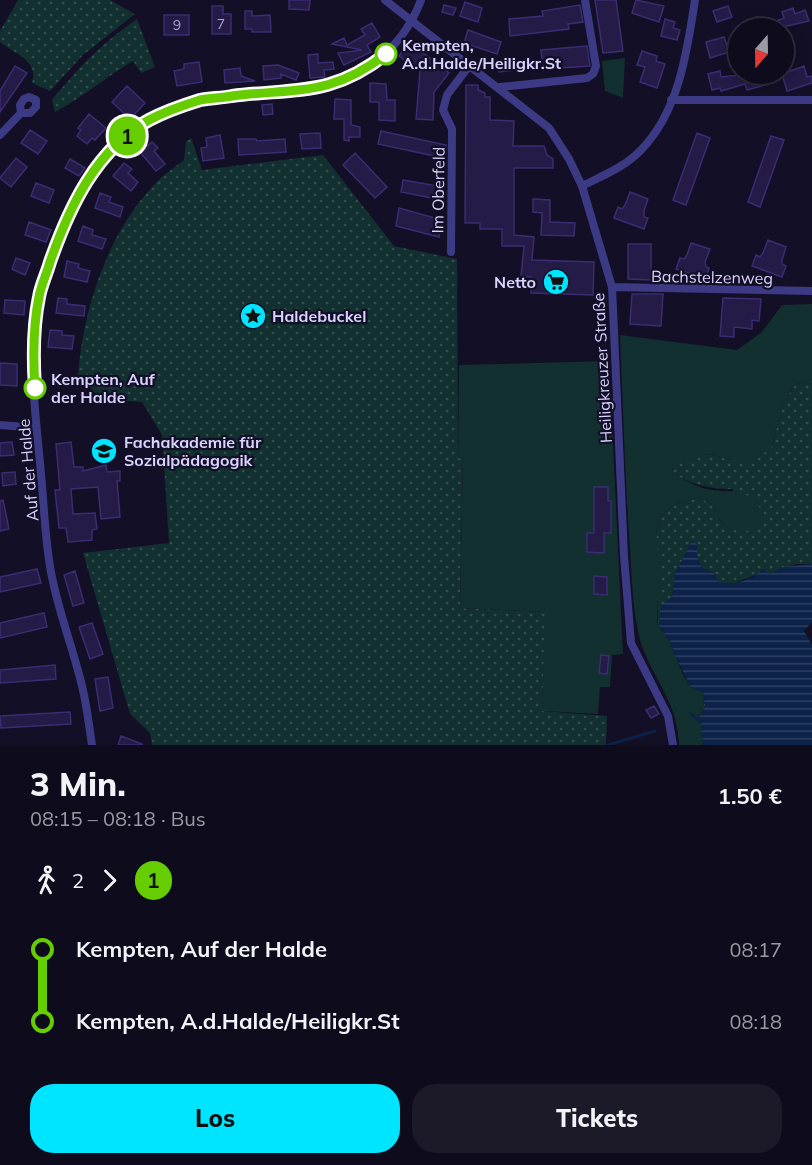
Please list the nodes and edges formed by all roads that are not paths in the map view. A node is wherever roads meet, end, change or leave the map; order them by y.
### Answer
1 (385, 0) edge
2 (421, 0) edge
3 (585, 0) edge
4 (695, 0) edge
5 (413, 23) junction
6 (469, 66) junction
7 (500, 87) junction
8 (671, 100) junction
9 (812, 100) edge
10 (21, 113) dead end
11 (0, 135) edge
12 (582, 186) junction
13 (451, 252) dead end
14 (612, 287) junction
15 (812, 291) edge
16 (0, 425) edge
17 (36, 428) junction
18 (92, 745) edge
19 (673, 745) edge

1 - 5 street, Heiligkreuzer Straße
2 - 5 street
3 - 7 street
4 - 8 street
5 - 6 street, Heiligkreuzer Straße
5 - 17 street, Auf der Halde
6 - 7 street, Heiligkreuzer Straße
6 - 13 street, Im Oberfeld
7 - 12 street, Heiligkreuzer Straße
8 - 9 street
8 - 12 street
10 - 11 street
12 - 14 street, Heiligkreuzer Straße
14 - 15 street, Bachstelzenweg
14 - 19 street, Heiligkreuzer Straße
16 - 17 street
17 - 18 street, Auf der Halde

